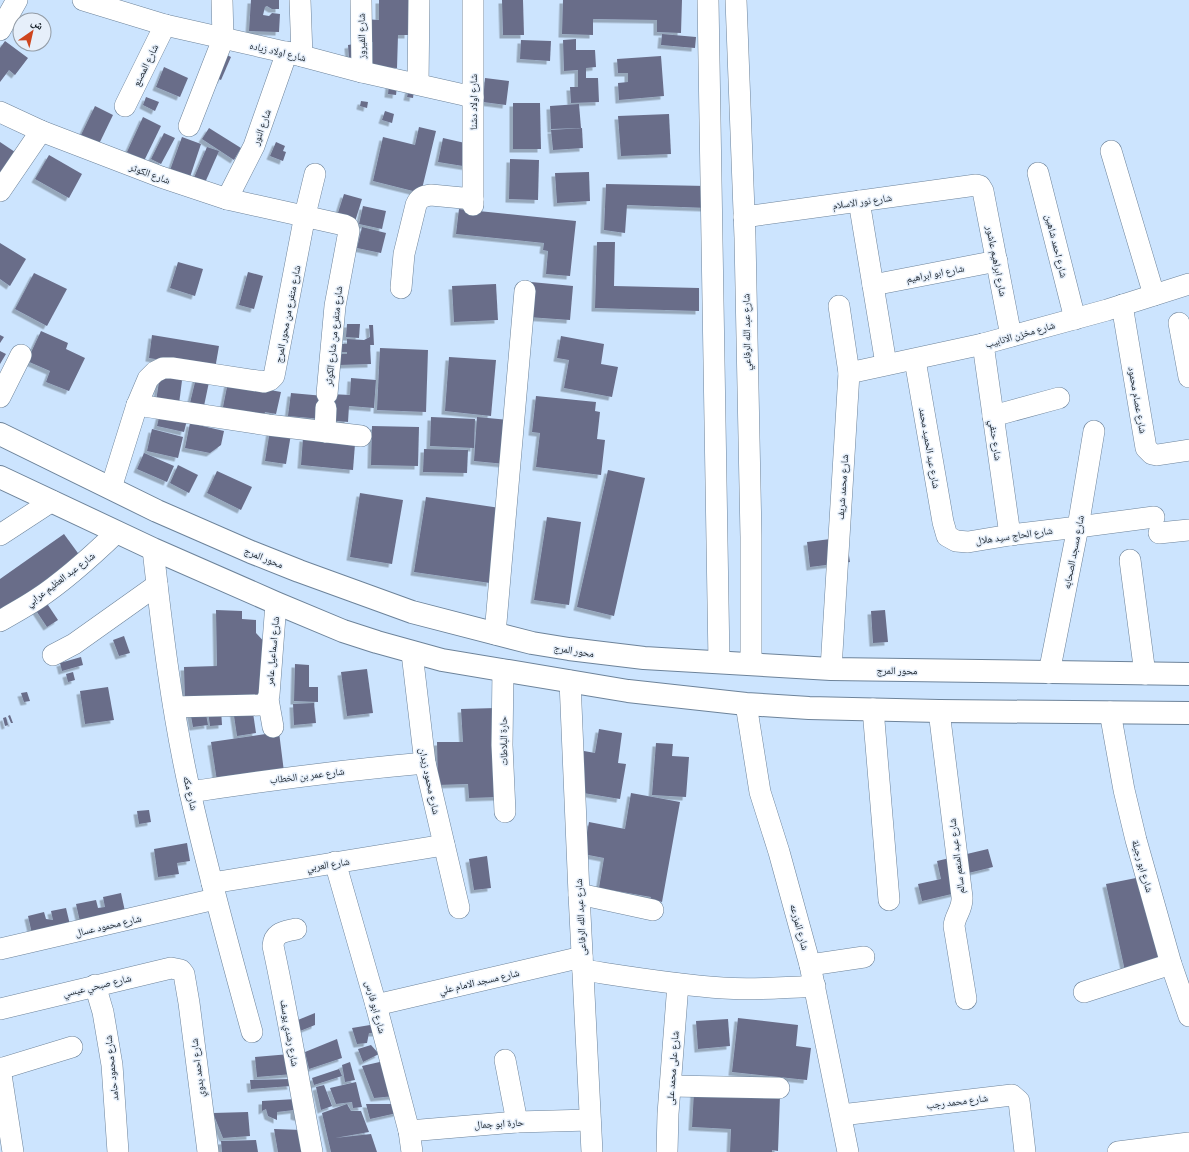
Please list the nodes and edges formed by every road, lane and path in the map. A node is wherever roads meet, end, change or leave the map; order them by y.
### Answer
1 (18, 0) edge
2 (84, 0) edge
3 (222, 0) edge
4 (300, 0) edge
5 (361, 0) edge
6 (419, 0) edge
7 (473, 0) edge
8 (708, 0) edge
9 (736, 0) edge
10 (145, 9) edge
11 (165, 25) junction
12 (0, 30) edge
13 (223, 39) junction
14 (294, 54) junction
15 (362, 72) junction
16 (418, 84) junction
17 (473, 97) junction
18 (125, 106) dead end
19 (0, 112) edge
20 (189, 126) dead end
21 (40, 131) junction
22 (1111, 151) dead end
23 (1038, 173) dead end
24 (315, 174) dead end
25 (980, 186) joint
26 (0, 192) edge
27 (227, 199) junction
28 (859, 201) junction
29 (305, 215) junction
30 (744, 217) junction
31 (997, 261) junction
32 (873, 284) junction
33 (1189, 284) edge
34 (401, 288) dead end
35 (524, 291) dead end
36 (1154, 295) junction
37 (1122, 305) junction
38 (839, 306) dead end
39 (1075, 319) junction
40 (1183, 327) edge
41 (1011, 336) junction
42 (983, 344) junction
43 (21, 355) dead end
44 (915, 360) junction
45 (886, 364) junction
46 (849, 373) junction
47 (1189, 377) edge
48 (0, 397) edge
49 (1059, 398) dead end
50 (137, 405) junction
51 (993, 416) junction
52 (1094, 431) dead end
53 (325, 432) junction
54 (0, 434) edge
55 (361, 436) dead end
56 (1189, 450) edge
57 (0, 476) edge
58 (110, 488) junction
59 (52, 501) junction
60 (1078, 528) junction
61 (1189, 530) edge
62 (117, 532) junction
63 (0, 535) edge
64 (1010, 535) junction
65 (947, 536) joint
66 (751, 537) junction
67 (717, 538) junction
68 (153, 549) junction
69 (1130, 560) dead end
70 (157, 585) junction
71 (276, 603) junction
72 (0, 621) edge
73 (495, 634) junction
74 (412, 652) junction
75 (52, 655) dead end
76 (719, 662) junction
77 (751, 664) junction
78 (831, 669) junction
79 (503, 670) junction
80 (1049, 672) junction
81 (1145, 674) junction
82 (1189, 674) edge
83 (570, 681) junction
84 (268, 699) junction
85 (746, 704) junction
86 (174, 707) junction
87 (873, 709) junction
88 (939, 711) junction
89 (1110, 712) junction
90 (1189, 713) edge
91 (273, 727) dead end
92 (425, 763) junction
93 (190, 792) junction
94 (505, 812) dead end
95 (444, 845) junction
96 (335, 862) junction
97 (214, 891) junction
98 (579, 894) junction
99 (888, 900) dead end
100 (459, 908) dead end
101 (653, 910) dead end
102 (296, 929) dead end
103 (0, 949) edge
104 (864, 957) dead end
105 (582, 964) junction
106 (1171, 964) junction
107 (810, 965) junction
108 (186, 983) joint
109 (678, 984) junction
110 (95, 985) junction
111 (815, 986) junction
112 (1084, 992) dead end
113 (966, 999) dead end
114 (376, 1005) junction
115 (0, 1008) edge
116 (1189, 1016) edge
117 (252, 1032) dead end
118 (72, 1047) dead end
119 (506, 1060) dead end
120 (0, 1068) edge
121 (671, 1086) junction
122 (779, 1088) dead end
123 (841, 1115) junction
124 (590, 1120) junction
125 (517, 1122) junction
126 (409, 1131) junction
127 (1189, 1143) edge
128 (1151, 1150) edge
129 (12, 1152) edge
130 (118, 1152) edge
131 (208, 1152) edge
132 (312, 1152) edge
133 (412, 1152) edge
134 (592, 1152) edge
135 (667, 1152) edge
136 (848, 1152) edge
137 (1025, 1152) edge
138 (1118, 1152) edge

1 - 12 street
2 - 10 street, شارع اولاد زياده
3 - 13 street
4 - 14 street
5 - 15 street, شارع الفيروز
6 - 16 street
7 - 17 street, شارع اولاد دشنا
8 - 67 street
9 - 30 street, شارع عبد الله الرفاعي
10 - 11 street, شارع اولاد زياده
11 - 13 street, شارع اولاد زياده
11 - 18 street, شارع المصنع
13 - 14 street, شارع اولاد زياده
13 - 20 street
14 - 15 street, شارع اولاد زياده
14 - 27 street, شارع النور
15 - 16 street, شارع اولاد زياده
16 - 17 street, شارع اولاد زياده
17 - 34 street, شارع اولاد دشنا
19 - 21 street, شارع الكوثر
21 - 26 street
21 - 27 street, شارع الكوثر
22 - 36 street
23 - 39 street, شارع احمد شاهين
24 - 29 street, شارع متفرع من محور المرج
25 - 28 street, شارع نور الاسلام
25 - 31 street, شارع ابراهيم عاشور
27 - 29 street, شارع الكوثر
28 - 30 street, شارع نور الاسلام
28 - 32 street
29 - 50 street, شارع متفرع من محور المرج
29 - 53 street, شارع متفرع من شارع الكوثر
30 - 66 street, شارع عبد الله الرفاعي
31 - 32 street, شارع ابو ابراهيم
31 - 41 street, شارع ابراهيم عاشور
32 - 45 street
33 - 36 street, شارع مخزن الانابيب
35 - 73 street
36 - 37 street, شارع مخزن الانابيب
37 - 39 street, شارع مخزن الانابيب
37 - 56 street, شارع عصام محمود
38 - 46 street, شارع محمد شريف
39 - 41 street, شارع مخزن الانابيب
40 - 47 street
41 - 42 street, شارع مخزن الانابيب
42 - 44 street, شارع مخزن الانابيب
42 - 51 street, شارع حنفي
43 - 48 street
44 - 45 street, شارع مخزن الانابيب
44 - 65 street, شارع عبد الحميد محمد
45 - 46 street, شارع مخزن الانابيب
46 - 78 street, شارع محمد شريف
49 - 51 street
50 - 53 street
50 - 58 street, شارع متفرع من محور المرج
51 - 64 street, شارع حنفي
52 - 60 street, شارع مسجد الصحابه
53 - 55 street
54 - 58 main road, محور المرج
57 - 59 main road
58 - 73 main road, محور المرج
59 - 62 main road
59 - 63 street
60 - 61 street, شارع الحاج سيد هلال
60 - 64 street, شارع الحاج سيد هلال
60 - 80 street, شارع مسجد الصحابه
62 - 68 main road
62 - 72 street, شارع عبد العظيم عرابي
64 - 65 street, شارع الحاج سيد هلال
66 - 67 street
66 - 77 street, شارع عبد الله الرفاعي
67 - 76 street
68 - 70 street, شارع مكه
68 - 71 main road
69 - 81 street
70 - 75 street
70 - 86 street, شارع مكه
71 - 74 main road
71 - 84 street, شارع اسماعيل عامر
73 - 76 main road, محور المرج
74 - 79 main road
74 - 92 street, شارع محمود زيدان
76 - 77 main road, محور المرج
77 - 78 main road, محور المرج
78 - 80 main road, محور المرج
79 - 83 main road
79 - 94 street, حارة البلاطات
80 - 81 main road, محور المرج
81 - 82 main road, محور المرج
83 - 85 main road
83 - 98 street, شارع عبد الله الرفاعى
84 - 86 street, شارع اسماعيل عامر
84 - 91 street
85 - 87 main road
85 - 107 street, شارع المزرعه
86 - 93 street, شارع مكه
87 - 88 main road
87 - 99 street
88 - 89 main road
88 - 113 street, شارع عبد المنعم سالم
89 - 90 main road
89 - 106 street, شارع ابو رجيلة
92 - 93 street, شارع عمر بن الخطاب
92 - 95 street, شارع محمود زيدان
93 - 97 street, شارع مكه
95 - 96 street, شارع العربي
95 - 100 street, شارع محمود زيدان
96 - 97 street, شارع العربي
96 - 114 street, شارع ابو فارس
97 - 103 street, شارع محمود عسال
97 - 117 street, شارع مكه
98 - 101 street
98 - 105 street, شارع عبد الله الرفاعى
102 - 132 street, شارع رشدي يوسف
104 - 107 street
105 - 109 street
105 - 114 street, شارع مسجد الامام علي
105 - 124 street, شارع عبد الله الرفاعى
106 - 112 street
106 - 116 street, شارع ابو رجيلة
107 - 111 street, شارع المزرعه
108 - 110 street, شارع صبحي عيسي
108 - 131 street, شارع احمد بدوي
109 - 111 street
109 - 121 street, شارع على محمد على
110 - 115 street, شارع صبحي عيسي
110 - 130 street, شارع محمود حامد
111 - 123 street, شارع المزرعه
114 - 126 street, شارع ابو فارس
118 - 120 street
119 - 125 street
120 - 129 street
121 - 122 street
121 - 135 street, شارع على محمد على
123 - 136 street, شارع المزرعه
123 - 137 street, شارع محمد رجب
124 - 125 street, حارة ابو جمال
124 - 134 street, شارع عبد الله الرفاعى
125 - 126 street, حارة ابو جمال
126 - 133 street, شارع ابو فارس
127 - 128 street
128 - 138 street

